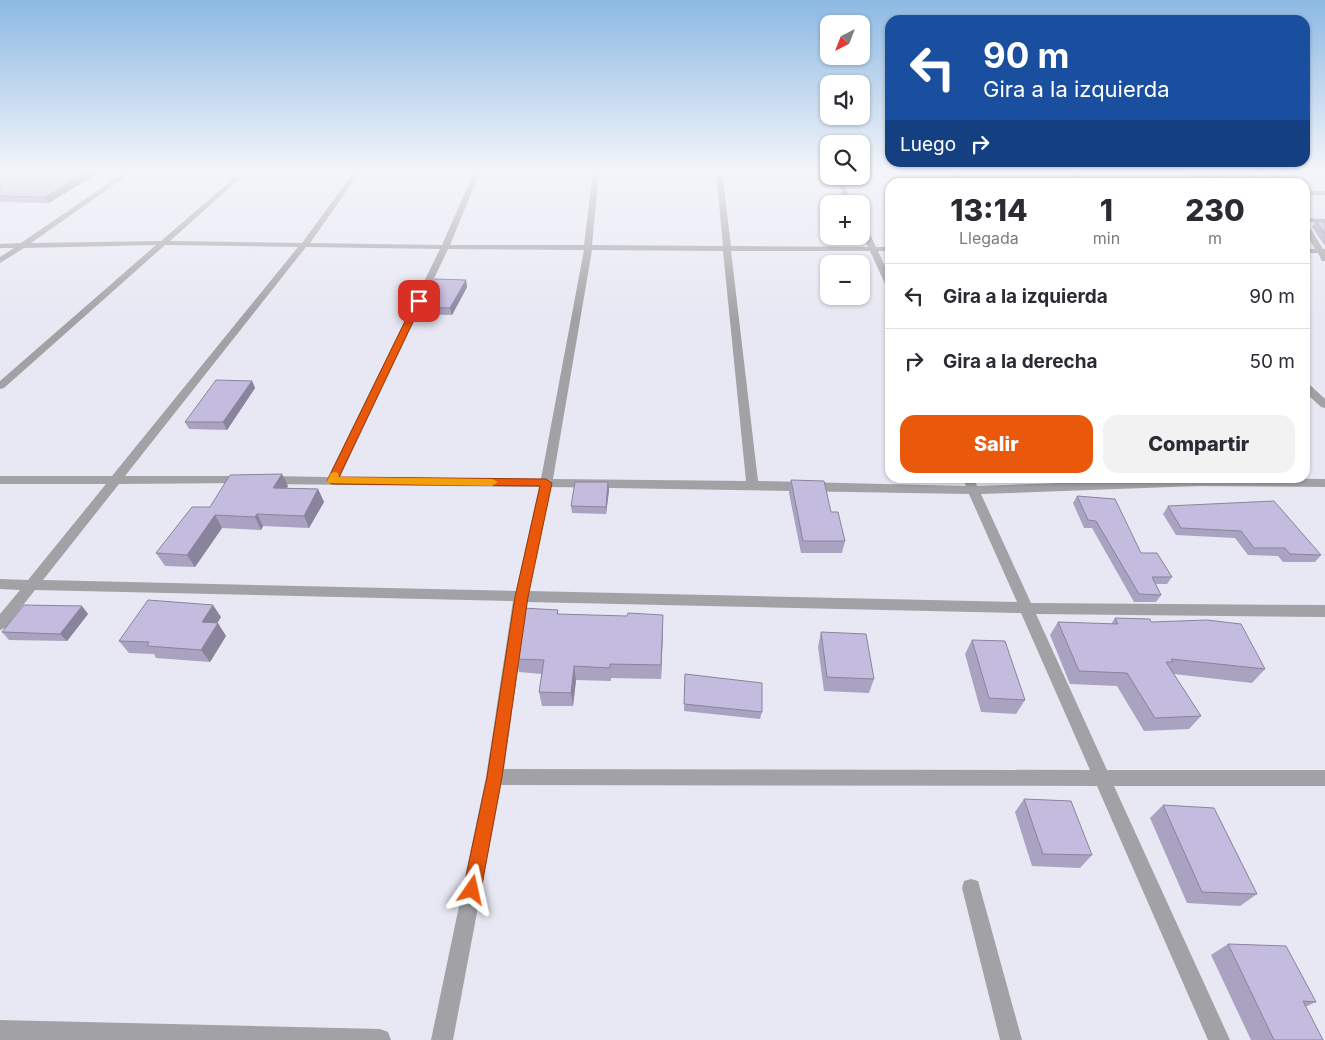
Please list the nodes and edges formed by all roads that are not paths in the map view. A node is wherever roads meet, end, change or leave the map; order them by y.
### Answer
1 (59, 221) edge
2 (186, 221) edge
3 (322, 221) edge
4 (456, 221) edge
5 (591, 221) edge
6 (725, 221) edge
7 (1310, 233) edge
8 (870, 240) edge
9 (161, 242) junction
10 (1310, 244) edge
11 (304, 245) junction
12 (0, 246) edge
13 (23, 246) junction
14 (445, 247) junction
15 (588, 248) junction
16 (728, 248) junction
17 (875, 249) junction
18 (885, 249) edge
19 (1310, 251) edge
20 (1323, 251) edge
21 (1325, 259) edge
22 (0, 261) edge
23 (885, 274) edge
24 (0, 386) edge
25 (1310, 391) edge
26 (1325, 405) edge
27 (116, 479) junction
28 (0, 480) edge
29 (332, 481) junction
30 (546, 483) junction
31 (1027, 483) edge
32 (1310, 483) edge
33 (1325, 483) edge
34 (971, 484) edge
35 (752, 485) junction
36 (0, 584) edge
37 (31, 585) junction
38 (521, 597) junction
39 (1026, 608) junction
40 (1325, 611) edge
41 (0, 624) edge
42 (1101, 776) junction
43 (494, 777) junction
44 (1325, 778) edge
45 (971, 888) dead end
46 (0, 1031) edge
47 (380, 1040) edge
48 (442, 1040) edge
49 (1011, 1040) edge
50 (1218, 1040) edge

1 - 13 street
2 - 9 street
3 - 11 street
4 - 14 street
5 - 15 street
6 - 16 street
7 - 20 street
8 - 17 street
9 - 11 street
9 - 13 street
9 - 24 street
10 - 20 street
11 - 14 street
11 - 27 street
12 - 13 street
13 - 22 street
14 - 15 street
14 - 29 street
15 - 16 street
15 - 30 street
16 - 17 street
16 - 35 street
17 - 18 street
17 - 23 street
19 - 20 street
20 - 21 street
25 - 26 street
27 - 28 street
27 - 29 street
27 - 37 street
29 - 30 street
30 - 35 street
30 - 38 street
31 - 34 street
32 - 33 street
34 - 35 street
34 - 39 street
36 - 37 street
37 - 38 street
37 - 41 street
38 - 39 street
38 - 43 street
39 - 40 street
39 - 42 street
42 - 43 street
42 - 44 street
42 - 50 street
43 - 48 street
45 - 49 street
46 - 47 street

